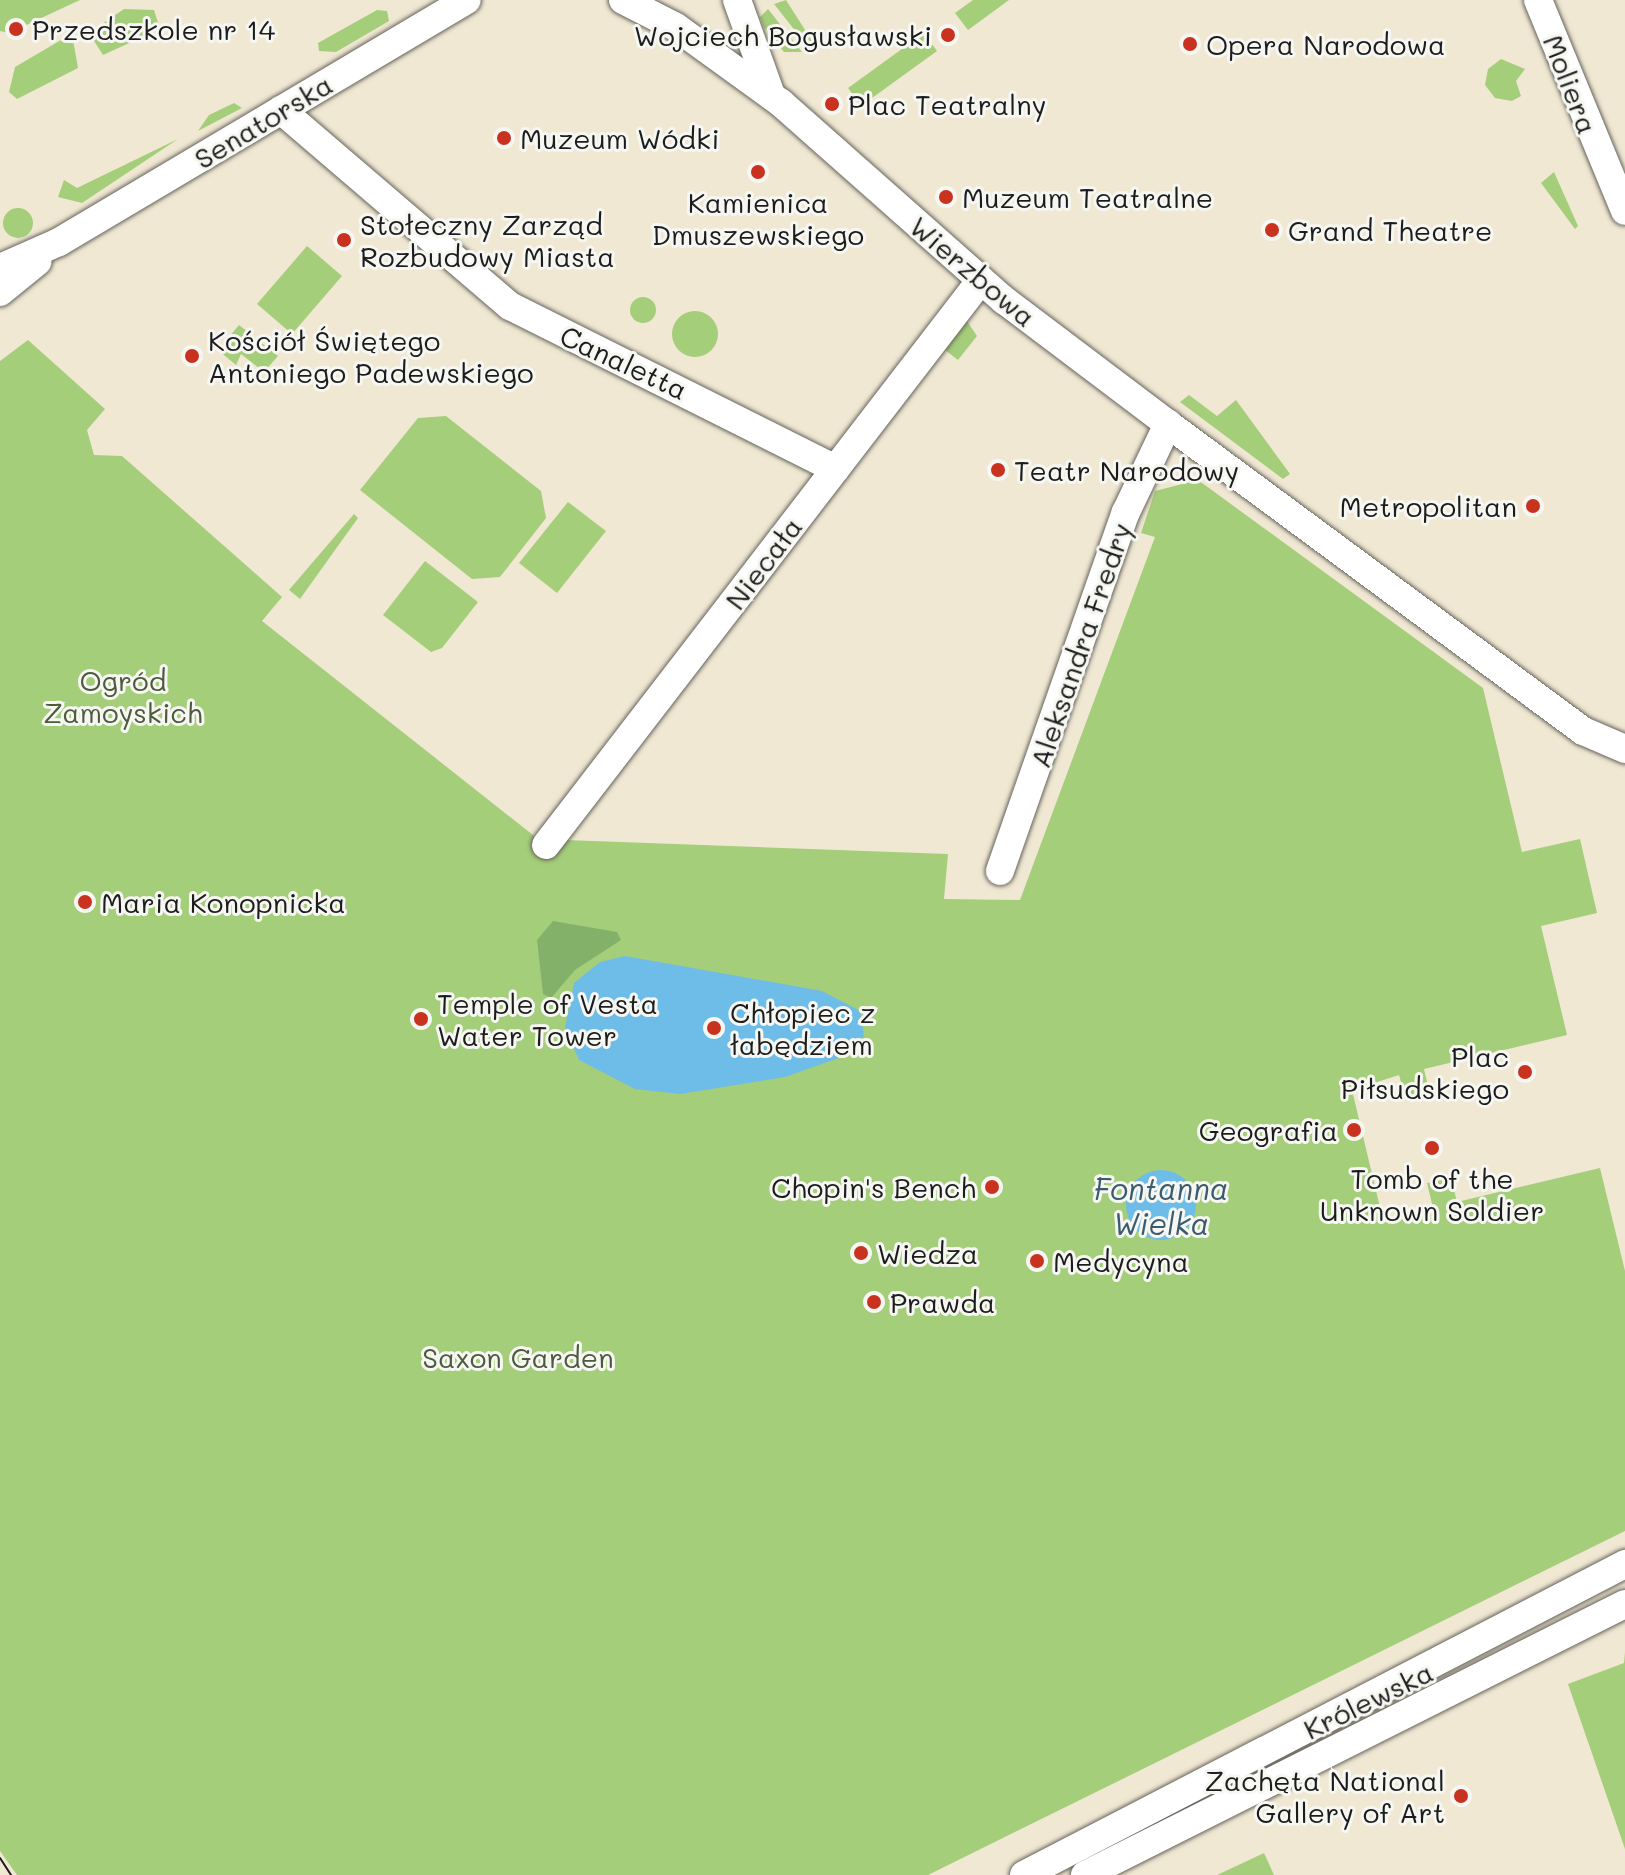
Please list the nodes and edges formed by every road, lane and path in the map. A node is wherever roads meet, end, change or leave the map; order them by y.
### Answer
1 (623, 0) edge
2 (737, 0) edge
3 (1538, 0) edge
4 (453, 3) edge
5 (771, 95) junction
6 (281, 110) junction
7 (1621, 197) edge
8 (59, 242) junction
9 (0, 268) edge
10 (981, 280) junction
11 (0, 292) edge
12 (1168, 424) junction
13 (835, 469) junction
14 (1625, 749) edge
15 (546, 845) dead end
16 (1000, 871) dead end
17 (1625, 1564) edge
18 (1625, 1604) edge
19 (1024, 1875) edge
20 (1085, 1875) edge

1 - 5 street, Wierzbowa
2 - 5 street
3 - 7 street, Moliera
4 - 6 street, Senatorska
5 - 10 street, Wierzbowa
6 - 8 street, Senatorska
6 - 13 street, Canaletta
8 - 9 street, Senatorska
8 - 11 street, Senatorska
10 - 12 street, Wierzbowa
10 - 13 street, Niecała
12 - 14 street, Wierzbowa
12 - 16 street, Aleksandra Fredry
13 - 15 street, Niecała
17 - 19 street, Królewska
18 - 20 street, Królewska

